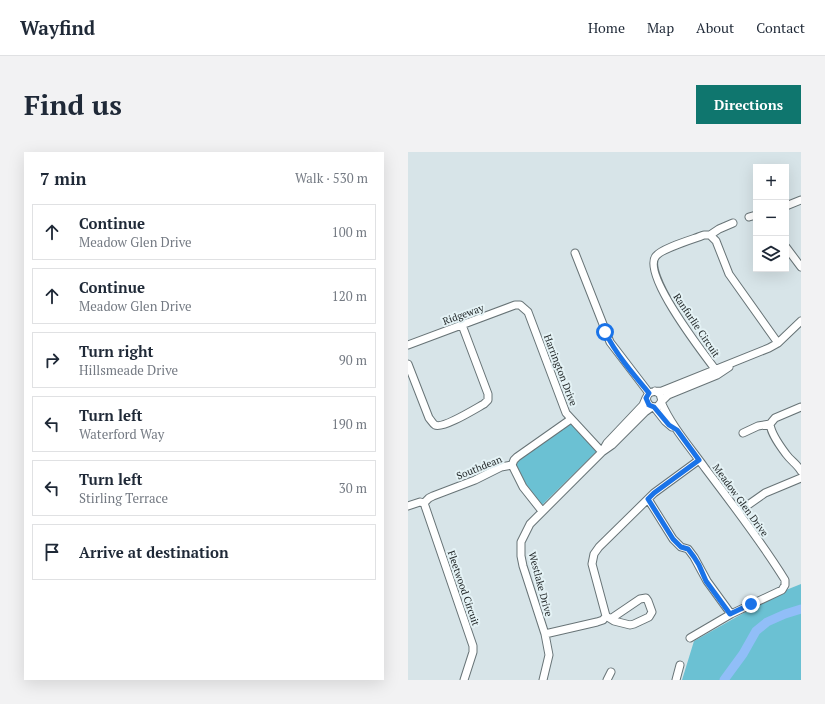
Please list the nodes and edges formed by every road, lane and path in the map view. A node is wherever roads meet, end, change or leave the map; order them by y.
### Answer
1 (801, 200) edge
2 (789, 205) edge
3 (733, 223) dead end
4 (710, 235) junction
5 (789, 251) edge
6 (575, 253) dead end
7 (801, 267) edge
8 (525, 308) joint
9 (801, 321) edge
10 (462, 324) junction
11 (778, 343) junction
12 (408, 345) edge
13 (745, 358) junction
14 (408, 364) edge
15 (715, 369) junction
16 (650, 394) junction
17 (662, 402) junction
18 (653, 407) junction
19 (801, 407) edge
20 (571, 419) junction
21 (770, 424) junction
22 (677, 430) junction
23 (743, 433) dead end
24 (602, 452) junction
25 (699, 460) junction
26 (512, 465) junction
27 (801, 471) edge
28 (800, 481) edge
29 (648, 499) junction
30 (424, 503) junction
31 (408, 506) edge
32 (542, 511) junction
33 (738, 512) junction
34 (730, 614) junction
35 (609, 617) junction
36 (544, 634) junction
37 (690, 638) dead end
38 (680, 665) dead end
39 (464, 680) edge
40 (543, 680) edge
41 (676, 680) edge

1 - 2 street
3 - 4 street, Ranfurlie Circuit
4 - 11 street
4 - 15 street, Ranfurlie Circuit
5 - 7 street
6 - 16 street
8 - 10 street, Ridgeway
8 - 20 street, Harrington Drive
9 - 11 street
10 - 12 street, Ridgeway
10 - 14 street
11 - 13 street
13 - 15 street
13 - 17 street
15 - 16 street
16 - 17 street
16 - 18 street
16 - 24 street, Westlake Drive
17 - 18 street
17 - 22 street, Meadow Glen Drive
18 - 22 street, Meadow Glen Drive
18 - 24 street, Westlake Drive
19 - 21 street
20 - 24 street, Harrington Drive
20 - 26 street, Southdean
21 - 23 street
21 - 27 street
22 - 25 street, Meadow Glen Drive
24 - 32 street, Westlake Drive
25 - 29 street
25 - 33 street, Meadow Glen Drive
26 - 30 street, Southdean
26 - 32 street
28 - 33 street
29 - 34 street
29 - 35 street
30 - 31 street, Southdean
30 - 39 street, Fleetwood Circuit
32 - 36 street, Westlake Drive
33 - 34 street, Meadow Glen Drive
34 - 37 street
35 - 35 street
35 - 36 street
36 - 40 street, Westlake Drive
38 - 41 street

